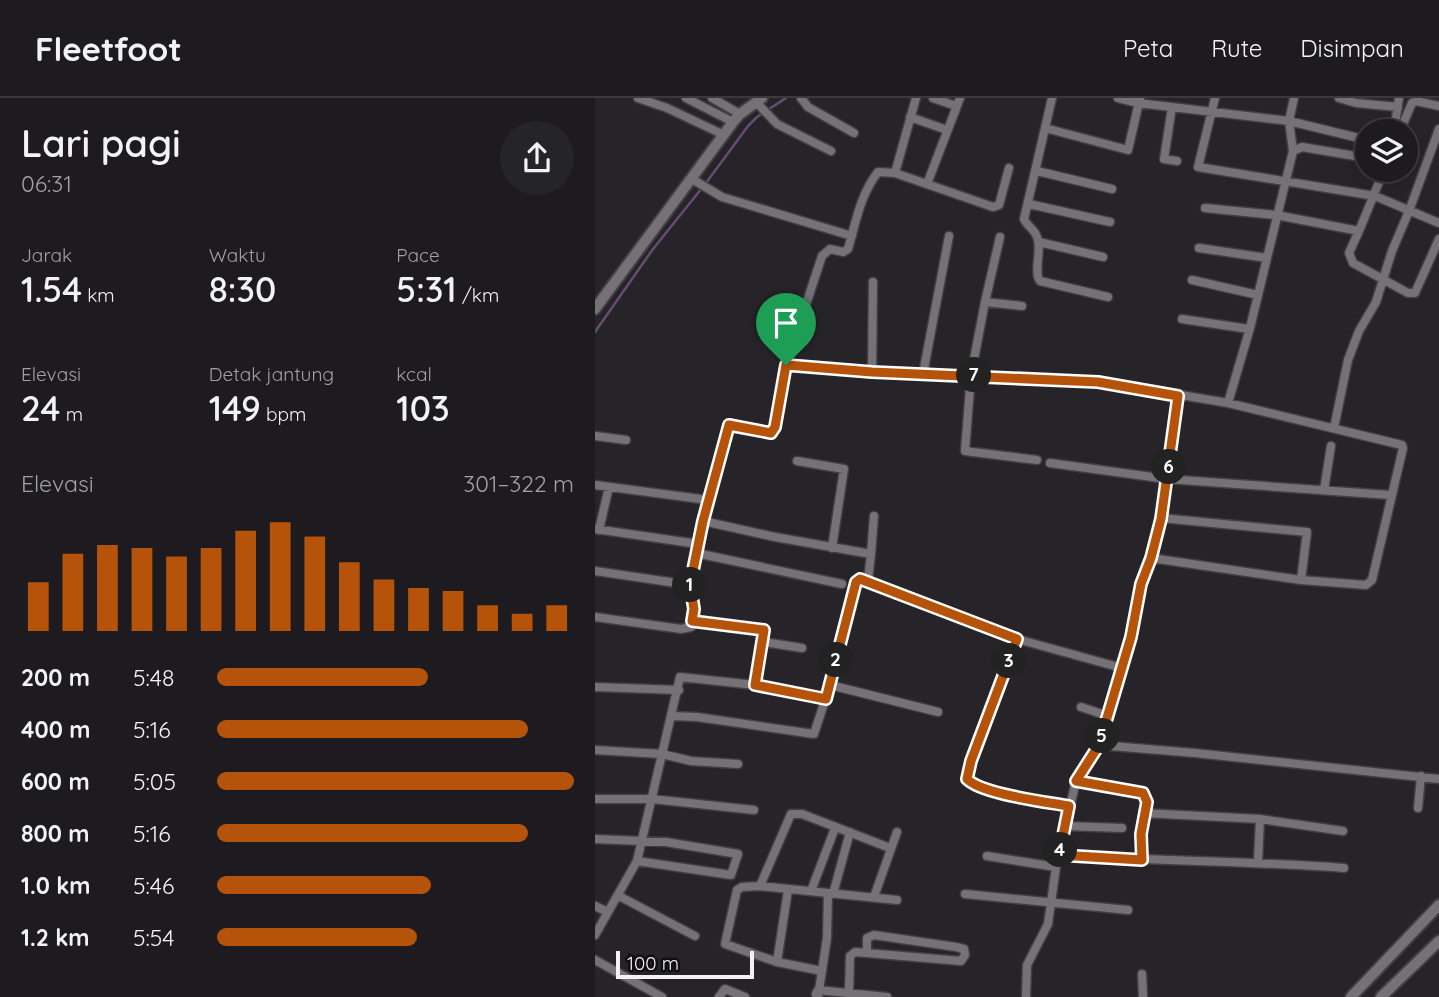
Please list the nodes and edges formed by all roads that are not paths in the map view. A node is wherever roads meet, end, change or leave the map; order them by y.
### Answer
1 (638, 98) edge
2 (685, 98) edge
3 (712, 98) edge
4 (801, 98) edge
5 (916, 98) edge
6 (933, 98) edge
7 (1052, 98) edge
8 (1118, 98) edge
9 (1215, 98) edge
10 (1294, 98) edge
11 (1339, 98) edge
12 (1139, 100) edge
13 (759, 102) edge
14 (958, 102) edge
15 (1399, 102) edge
16 (1439, 106) edge
17 (1173, 107) junction
18 (1212, 112) junction
19 (910, 117) junction
20 (736, 118) junction
21 (1405, 119) edge
22 (1289, 121) junction
23 (1045, 128) junction
24 (1439, 129) edge
25 (947, 130) junction
26 (854, 133) dead end
27 (725, 135) junction
28 (1355, 137) edge
29 (831, 151) dead end
30 (1293, 151) junction
31 (1355, 156) edge
32 (1177, 161) dead end
33 (1009, 167) dead end
34 (1037, 171) junction
35 (895, 173) junction
36 (695, 181) junction
37 (1284, 182) junction
38 (1380, 182) edge
39 (927, 184) junction
40 (1112, 189) dead end
41 (1375, 196) junction
42 (1029, 204) junction
43 (1205, 208) dead end
44 (1409, 211) junction
45 (1276, 215) junction
46 (1110, 222) dead end
47 (1439, 223) edge
48 (1359, 231) junction
49 (852, 236) junction
50 (949, 236) dead end
51 (1000, 237) dead end
52 (1439, 239) edge
53 (1039, 242) junction
54 (1199, 248) dead end
55 (1103, 257) dead end
56 (1267, 258) junction
57 (1383, 277) junction
58 (1192, 280) dead end
59 (873, 282) dead end
60 (1258, 295) junction
61 (1108, 297) dead end
62 (985, 302) junction
63 (1022, 306) dead end
64 (595, 309) edge
65 (1182, 319) dead end
66 (1249, 330) junction
67 (786, 365) junction
68 (872, 372) junction
69 (923, 374) junction
70 (971, 375) junction
71 (1178, 396) junction
72 (1228, 403) junction
73 (1334, 428) junction
74 (595, 436) edge
75 (626, 440) dead end
76 (1331, 446) dead end
77 (1037, 460) dead end
78 (797, 461) dead end
79 (1050, 463) dead end
80 (1167, 479) junction
81 (595, 485) edge
82 (609, 487) junction
83 (1324, 490) junction
84 (1390, 495) junction
85 (708, 500) junction
86 (874, 516) dead end
87 (1161, 519) junction
88 (703, 521) junction
89 (597, 530) edge
90 (832, 548) junction
91 (697, 549) junction
92 (871, 554) junction
93 (1151, 558) junction
94 (595, 571) edge
95 (869, 580) junction
96 (1301, 580) junction
97 (842, 584) dead end
98 (690, 585) junction
99 (595, 617) edge
100 (692, 621) junction
101 (1017, 639) junction
102 (764, 642) junction
103 (802, 648) dead end
104 (1122, 668) junction
105 (755, 685) junction
106 (830, 685) junction
107 (595, 687) edge
108 (678, 690) junction
109 (826, 699) junction
110 (1081, 707) dead end
111 (938, 712) dead end
112 (673, 716) junction
113 (1108, 716) junction
114 (1099, 745) junction
115 (595, 750) edge
116 (662, 754) junction
117 (738, 764) dead end
118 (1421, 776) junction
119 (1439, 779) edge
120 (1076, 781) junction
121 (595, 799) edge
122 (652, 799) junction
123 (1069, 806) junction
124 (1418, 808) dead end
125 (754, 810) dead end
126 (1143, 813) junction
127 (1260, 819) junction
128 (1065, 825) junction
129 (835, 828) junction
130 (1122, 828) dead end
131 (1343, 831) dead end
132 (850, 832) junction
133 (897, 832) dead end
134 (595, 839) edge
135 (642, 840) junction
136 (890, 848) junction
137 (1059, 855) junction
138 (987, 856) dead end
139 (637, 860) junction
140 (1142, 860) junction
141 (1258, 861) junction
142 (1056, 867) junction
143 (1345, 868) dead end
144 (760, 886) junction
145 (788, 890) junction
146 (811, 891) junction
147 (830, 893) junction
148 (965, 894) dead end
149 (619, 896) junction
150 (874, 897) junction
151 (897, 900) dead end
152 (1051, 904) junction
153 (1439, 905) edge
154 (595, 906) edge
155 (1128, 910) dead end
156 (608, 912) junction
157 (595, 935) edge
158 (695, 936) dead end
159 (1439, 941) edge
160 (867, 952) junction
161 (595, 960) edge
162 (777, 962) junction
163 (821, 971) junction
164 (1142, 974) dead end
165 (849, 992) junction
166 (817, 995) edge
167 (865, 995) edge
168 (662, 997) edge
169 (719, 997) edge
170 (745, 997) edge
171 (887, 997) edge
172 (1026, 997) edge
173 (1143, 997) edge
174 (1351, 997) edge
175 (1381, 997) edge

1 - 27 street
2 - 20 street
3 - 20 street
4 - 26 street
5 - 19 street
6 - 14 street
7 - 23 street
8 - 12 street
9 - 18 street
10 - 22 street
11 - 15 street
12 - 17 street
12 - 23 street
13 - 20 street
13 - 29 street
14 - 25 street
16 - 21 street
17 - 18 street
17 - 32 street
18 - 22 street
18 - 37 street
19 - 25 street
19 - 35 street
20 - 27 street
22 - 28 street
22 - 30 street
23 - 34 street
24 - 44 street
25 - 39 street
27 - 36 street
30 - 31 street
30 - 37 street
33 - 39 street
34 - 40 street
34 - 42 street
35 - 39 street
35 - 49 street
36 - 49 street
36 - 64 street
37 - 41 street
37 - 45 street
38 - 41 street
41 - 44 street
41 - 48 street
42 - 46 street
42 - 53 street
43 - 45 street
44 - 47 street
44 - 57 street
45 - 48 street
45 - 56 street
48 - 57 street
49 - 67 street
50 - 69 street
51 - 62 street
52 - 57 street
53 - 55 street
53 - 61 street
54 - 56 street
56 - 60 street
57 - 73 street
58 - 60 street
59 - 68 street
60 - 66 street
62 - 63 street
62 - 70 street
65 - 66 street
66 - 72 street
67 - 68 street
67 - 85 street
68 - 69 street
69 - 70 street
70 - 71 street
70 - 77 street
71 - 72 street
71 - 80 street
72 - 73 street
73 - 84 street
74 - 75 street
76 - 83 street
78 - 90 street
79 - 80 street
80 - 83 street
80 - 87 street
81 - 82 street
82 - 85 street
82 - 89 street
83 - 84 street
84 - 96 street
85 - 88 street
86 - 92 street
87 - 93 street
87 - 96 street
88 - 90 street
88 - 91 street
89 - 91 street
90 - 92 street
91 - 97 street
91 - 98 street
92 - 95 street
93 - 96 street
93 - 104 street
94 - 98 street
95 - 101 street
95 - 106 street
98 - 100 street
99 - 100 street
100 - 102 street
101 - 104 street
101 - 123 street
102 - 103 street
102 - 105 street
104 - 113 street
105 - 108 street
105 - 109 street
106 - 109 street
106 - 111 street
107 - 108 street
108 - 112 street
109 - 112 street
110 - 113 street
112 - 116 street
113 - 114 street
114 - 118 street
114 - 120 street
115 - 116 street
116 - 117 street
116 - 122 street
118 - 119 street
118 - 124 street
120 - 123 street
120 - 126 street
121 - 122 street
122 - 125 street
122 - 135 street
123 - 128 street
126 - 127 street
126 - 140 street
127 - 131 street
127 - 141 street
128 - 130 street
128 - 137 street
129 - 132 street
129 - 144 street
129 - 146 street
132 - 136 street
132 - 147 street
133 - 136 street
134 - 135 street
135 - 139 street
135 - 139 street
136 - 150 street
137 - 140 street
137 - 142 street
138 - 142 street
139 - 149 street
140 - 141 street
141 - 143 street
142 - 152 street
144 - 145 street
144 - 162 street
145 - 146 street
145 - 162 street
146 - 147 street
147 - 150 street
147 - 163 street
148 - 152 street
149 - 156 street
149 - 158 street
150 - 151 street
152 - 155 street
152 - 172 street
153 - 174 street
154 - 156 street
156 - 157 street
159 - 175 street
160 - 160 street
160 - 165 street
161 - 168 street
162 - 163 street
163 - 166 street
164 - 173 street
165 - 166 street
165 - 167 street
167 - 171 street
169 - 170 street

